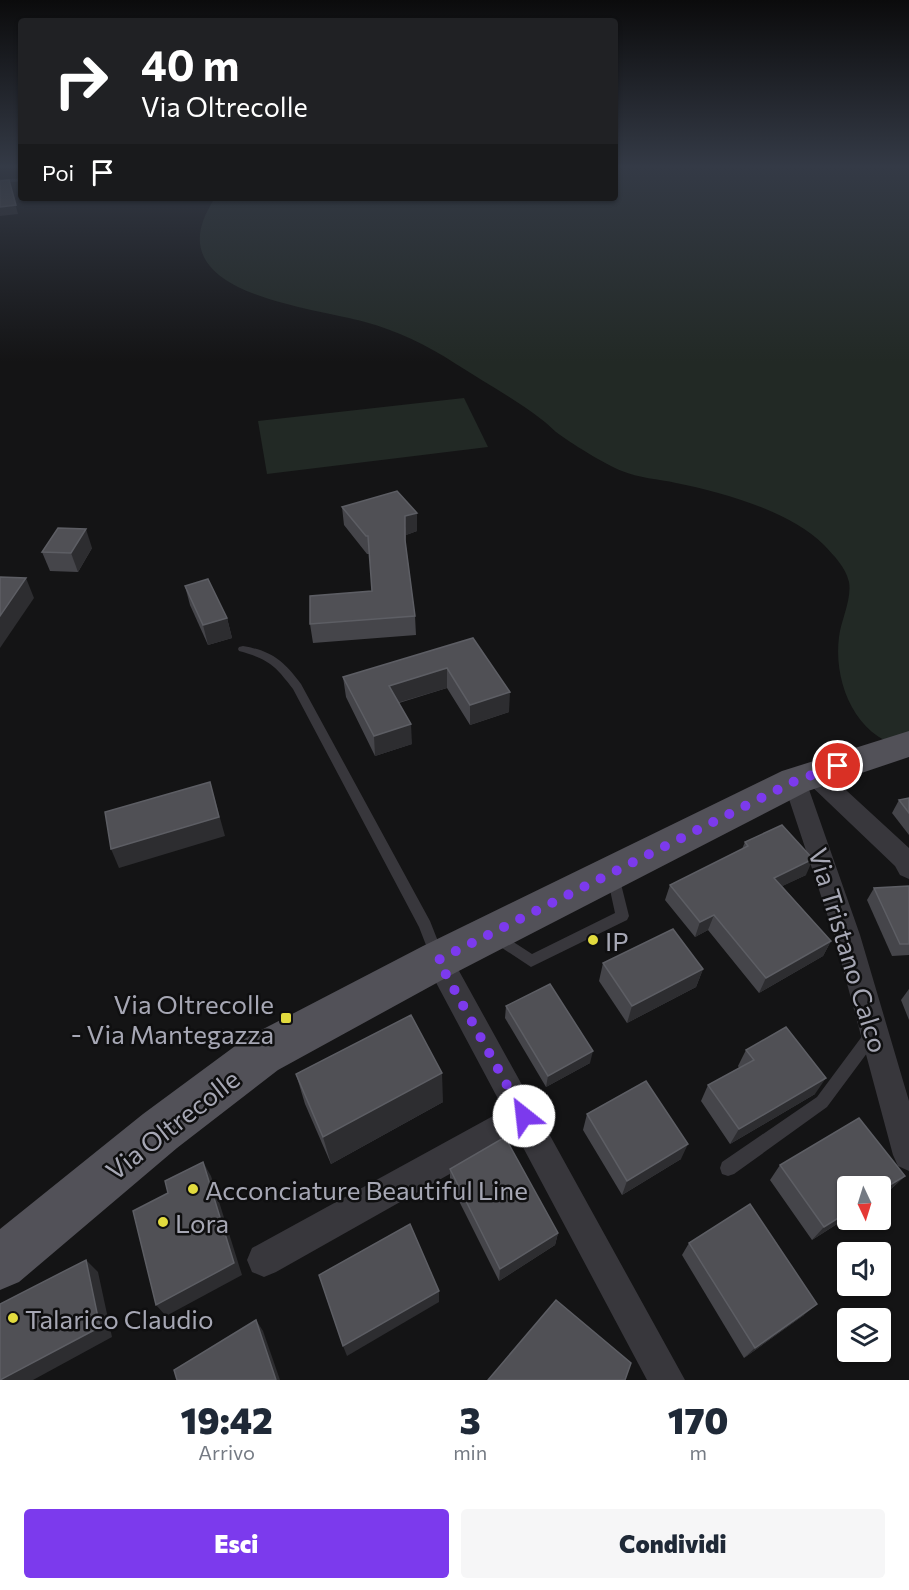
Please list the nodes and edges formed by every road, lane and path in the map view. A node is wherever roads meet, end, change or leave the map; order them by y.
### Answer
1 (243, 649) dead end
2 (909, 744) edge
3 (805, 778) junction
4 (909, 868) edge
5 (438, 960) junction
6 (875, 1031) junction
7 (524, 1116) junction
8 (909, 1155) edge
9 (728, 1168) dead end
10 (264, 1260) dead end
11 (0, 1263) edge
12 (667, 1380) edge

1 - 5 lane
2 - 3 main road, Via Oltrecolle
3 - 4 street
3 - 5 main road, Via Oltrecolle
3 - 6 street, Via Tristano Calco
5 - 7 street
5 - 11 main road, Via Oltrecolle
6 - 8 street, Via Tristano Calco
6 - 9 lane
7 - 10 street
7 - 12 street

